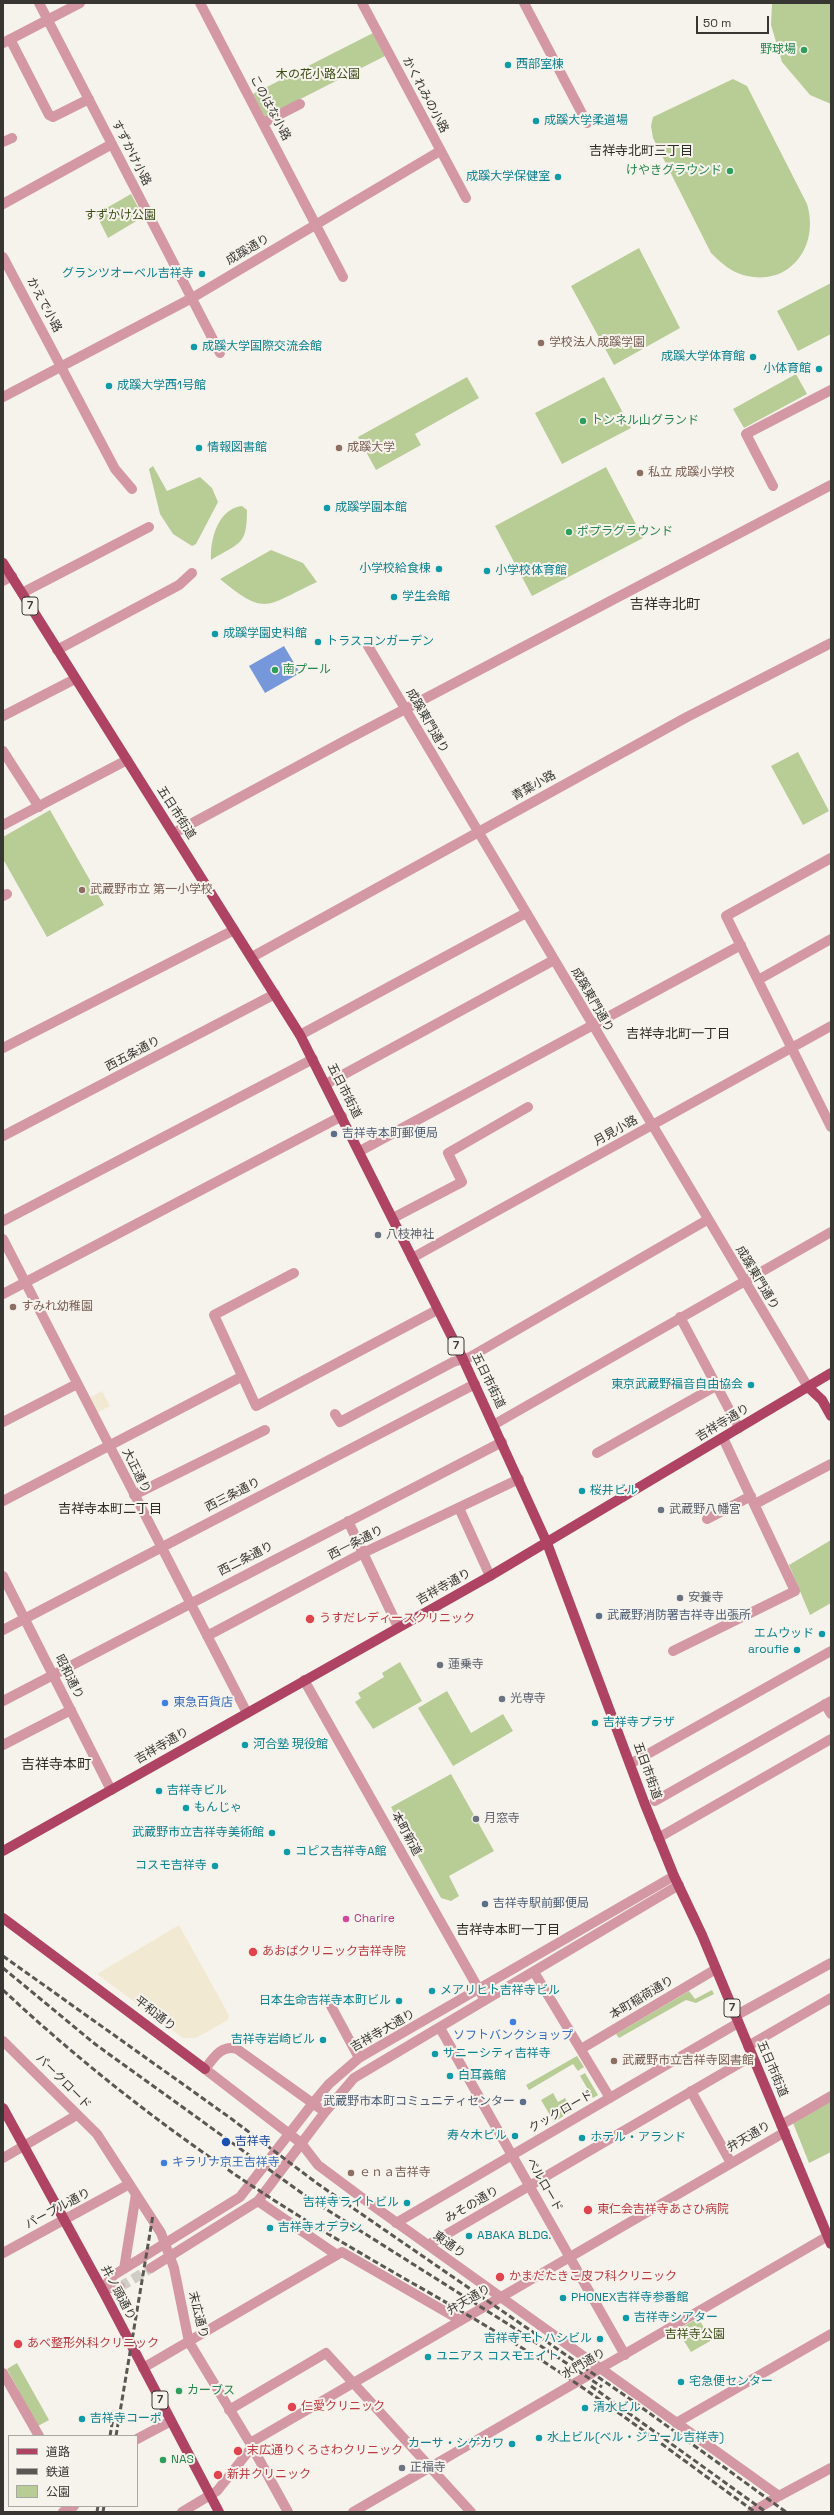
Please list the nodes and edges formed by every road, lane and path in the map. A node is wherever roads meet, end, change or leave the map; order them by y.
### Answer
1 (39, 3) edge
2 (80, 3) edge
3 (200, 3) edge
4 (362, 3) edge
5 (524, 3) edge
6 (48, 19) junction
7 (6, 41) edge
8 (89, 99) junction
9 (300, 104) dead end
10 (263, 123) junction
11 (587, 123) dead end
12 (112, 144) junction
13 (440, 151) junction
14 (466, 198) dead end
15 (3, 204) edge
16 (317, 225) junction
17 (3, 257) edge
18 (343, 277) dead end
19 (192, 298) junction
20 (220, 354) dead end
21 (61, 366) junction
22 (831, 390) edge
23 (3, 397) edge
24 (831, 485) edge
25 (772, 486) dead end
26 (132, 489) dead end
27 (149, 527) dead end
28 (3, 562) edge
29 (192, 573) dead end
30 (7, 578) edge
31 (22, 593) junction
32 (831, 643) edge
33 (368, 646) dead end
34 (57, 650) junction
35 (75, 679) junction
36 (406, 709) junction
37 (3, 716) edge
38 (3, 751) edge
39 (127, 760) junction
40 (39, 807) junction
41 (3, 825) edge
42 (478, 831) junction
43 (174, 834) junction
44 (831, 858) edge
45 (526, 913) junction
46 (234, 930) junction
47 (831, 939) edge
48 (741, 945) junction
49 (252, 957) junction
50 (554, 960) junction
51 (758, 980) junction
52 (275, 994) junction
53 (593, 1026) junction
54 (831, 1026) edge
55 (300, 1035) junction
56 (792, 1047) junction
57 (3, 1048) edge
58 (313, 1059) junction
59 (326, 1084) junction
60 (528, 1108) dead end
61 (342, 1116) junction
62 (652, 1126) junction
63 (831, 1127) edge
64 (3, 1136) edge
65 (360, 1151) junction
66 (393, 1218) junction
67 (707, 1220) junction
68 (3, 1221) edge
69 (831, 1232) edge
70 (3, 1239) edge
71 (412, 1258) junction
72 (294, 1273) dead end
73 (743, 1281) junction
74 (25, 1282) junction
75 (3, 1294) edge
76 (437, 1310) junction
77 (680, 1317) junction
78 (462, 1359) junction
79 (831, 1373) edge
80 (241, 1377) junction
81 (77, 1384) junction
82 (475, 1384) junction
83 (716, 1386) junction
84 (808, 1387) junction
85 (335, 1414) dead end
86 (831, 1416) edge
87 (3, 1422) edge
88 (494, 1424) junction
89 (739, 1428) junction
90 (265, 1430) dead end
91 (723, 1438) junction
92 (502, 1442) junction
93 (109, 1446) junction
94 (597, 1453) dead end
95 (831, 1464) edge
96 (519, 1479) junction
97 (134, 1495) junction
98 (753, 1500) junction
99 (3, 1501) edge
100 (459, 1508) junction
101 (707, 1519) dead end
102 (348, 1521) junction
103 (547, 1543) junction
104 (161, 1547) junction
105 (363, 1553) junction
106 (3, 1576) edge
107 (490, 1576) junction
108 (190, 1603) junction
109 (24, 1619) junction
110 (398, 1627) junction
111 (3, 1630) edge
112 (207, 1636) junction
113 (673, 1650) dead end
114 (831, 1651) edge
115 (53, 1675) junction
116 (304, 1680) junction
117 (3, 1701) edge
118 (828, 1703) edge
119 (71, 1710) junction
120 (247, 1713) junction
121 (831, 1714) edge
122 (831, 1739) edge
123 (3, 1745) edge
124 (630, 1764) junction
125 (111, 1790) junction
126 (656, 1801) dead end
127 (658, 1838) junction
128 (3, 1851) edge
129 (674, 1876) junction
130 (679, 1885) junction
131 (3, 1918) edge
132 (831, 1963) edge
133 (716, 1969) junction
134 (534, 1972) junction
135 (479, 1990) junction
136 (831, 1998) edge
137 (485, 2001) junction
138 (331, 2006) dead end
139 (737, 2020) junction
140 (440, 2028) junction
141 (3, 2041) edge
142 (581, 2049) junction
143 (750, 2051) junction
144 (359, 2058) junction
145 (205, 2069) junction
146 (691, 2091) junction
147 (831, 2096) edge
148 (610, 2098) junction
149 (313, 2103) junction
150 (3, 2108) edge
151 (325, 2112) junction
152 (77, 2115) junction
153 (783, 2128) junction
154 (289, 2134) junction
155 (103, 2143) joint
156 (301, 2143) junction
157 (25, 2146) junction
158 (512, 2155) junction
159 (3, 2158) edge
160 (731, 2163) junction
161 (124, 2187) dead end
162 (530, 2187) junction
163 (136, 2194) junction
164 (258, 2200) junction
165 (64, 2220) junction
166 (396, 2223) junction
167 (829, 2240) edge
168 (166, 2242) junction
169 (428, 2245) junction
170 (3, 2253) edge
171 (338, 2255) junction
172 (171, 2256) junction
173 (570, 2257) junction
174 (151, 2268) tunnel mouth
175 (124, 2269) junction
176 (120, 2287) tunnel mouth
177 (102, 2289) junction
178 (500, 2297) junction
179 (460, 2320) junction
180 (831, 2334) edge
181 (189, 2342) junction
182 (625, 2355) junction
183 (143, 2368) junction
184 (601, 2369) junction
185 (3, 2373) edge
186 (354, 2382) junction
187 (229, 2410) junction
188 (171, 2421) junction
189 (676, 2422) junction
190 (38, 2435) edge
191 (138, 2438) edge
192 (251, 2445) junction
193 (430, 2466) junction
194 (831, 2468) edge
195 (210, 2495) junction
196 (779, 2496) junction
197 (72, 2507) edge
198 (63, 2512) edge
199 (182, 2512) edge
200 (219, 2512) edge
201 (288, 2512) edge
202 (353, 2512) edge
203 (471, 2512) edge
204 (752, 2512) edge

1 - 6 street, すずかけ小路
2 - 6 street
3 - 10 street, このはな小路
4 - 13 street, かくれみの小路
5 - 11 street
6 - 7 street
6 - 8 street, すずかけ小路
7 - 8 street
8 - 12 street, すずかけ小路
9 - 10 street
10 - 16 street, このはな小路
12 - 15 street
12 - 19 street, すずかけ小路
13 - 14 street, かくれみの小路
13 - 16 street, 成蹊通り
16 - 18 street, このはな小路
16 - 19 street, 成蹊通り
17 - 21 street, かえで小路
19 - 20 street, すずかけ小路
19 - 21 street, 成蹊通り
21 - 23 street
21 - 26 street, かえで小路
22 - 25 street
24 - 36 street
27 - 31 street
28 - 30 main road, 五日市街道 / 7
29 - 34 street
30 - 31 main road, 五日市街道 / 7
31 - 34 main road, 五日市街道 / 7
32 - 42 street, 青葉小路
33 - 36 street, 成蹊東門通り
34 - 35 main road, 五日市街道 / 7
35 - 37 street
35 - 39 main road, 五日市街道 / 7
36 - 42 street, 成蹊東門通り
36 - 43 street
38 - 40 street
39 - 40 street
39 - 43 main road, 五日市街道 / 7
40 - 41 street
42 - 45 street, 成蹊東門通り
42 - 49 street, 青葉小路
43 - 46 main road, 五日市街道 / 7
44 - 48 street
45 - 50 street, 成蹊東門通り
45 - 55 street
46 - 49 main road, 五日市街道 / 7
46 - 57 street
47 - 51 street
48 - 51 street
48 - 53 street
49 - 52 main road, 五日市街道 / 7
50 - 53 street, 成蹊東門通り
50 - 59 street
51 - 56 street
52 - 55 main road, 五日市街道 / 7
52 - 64 street, 西五条通り
53 - 62 street, 成蹊東門通り
53 - 65 street
54 - 56 street, 月見小路
55 - 58 main road, 五日市街道 / 7
56 - 62 street, 月見小路
56 - 63 street
58 - 59 main road, 五日市街道 / 7
58 - 68 street
59 - 61 main road, 五日市街道 / 7
60 - 66 street
61 - 65 main road, 五日市街道 / 7
61 - 74 street
62 - 67 street, 成蹊東門通り
62 - 71 street, 月見小路
65 - 66 main road, 五日市街道 / 7
66 - 71 main road, 五日市街道 / 7
67 - 73 street, 成蹊東門通り
67 - 78 street
69 - 73 street
70 - 74 street, 大正通り
71 - 76 main road, 五日市街道 / 7
72 - 80 street
73 - 77 street
73 - 84 street, 成蹊東門通り
74 - 75 street
74 - 81 street, 大正通り
76 - 78 main road, 五日市街道 / 7
76 - 80 street
77 - 83 street
77 - 88 street
78 - 82 main road, 五日市街道 / 7
78 - 85 street
79 - 84 main road, 吉祥寺通り
80 - 93 street
81 - 87 street
81 - 93 street, 大正通り
82 - 88 main road, 五日市街道 / 7
82 - 104 street, 西三条通り
83 - 89 street
83 - 94 street
84 - 86 main road
84 - 89 main road, 吉祥寺通り
88 - 92 main road, 五日市街道 / 7
89 - 91 main road, 吉祥寺通り
90 - 97 street
91 - 98 street
91 - 103 main road, 吉祥寺通り
92 - 96 main road, 五日市街道 / 7
92 - 102 street, 西二条通り
93 - 97 street, 大正通り
93 - 99 street
95 - 98 street
96 - 100 street, 西一条通り
96 - 103 main road, 五日市街道 / 7
97 - 104 street, 大正通り
98 - 101 street
98 - 113 street
100 - 105 street, 西一条通り
100 - 107 street
102 - 105 street
102 - 108 street, 西二条通り
103 - 107 main road, 吉祥寺通り
103 - 124 main road, 五日市街道 / 7
104 - 108 street, 大正通り
104 - 109 street, 西三条通り
105 - 110 street
105 - 112 street, 西一条通り
106 - 109 street, 昭和通り
107 - 110 main road, 吉祥寺通り
108 - 112 street, 大正通り
108 - 115 street, 西二条通り
109 - 111 street, 西三条通り
109 - 115 street, 昭和通り
110 - 116 main road, 吉祥寺通り
112 - 120 street, 大正通り
114 - 124 street
115 - 117 street, 西二条通り
115 - 119 street, 昭和通り
116 - 120 main road, 吉祥寺通り
116 - 135 street, 本町新道
118 - 121 street
118 - 126 street
119 - 123 street
119 - 125 street, 昭和通り
120 - 125 main road, 吉祥寺通り
122 - 127 street
124 - 127 main road, 五日市街道 / 7
125 - 128 main road, 吉祥寺通り
127 - 129 main road, 五日市街道 / 7
129 - 130 main road, 五日市街道 / 7
129 - 135 street, 吉祥寺大通り
130 - 133 main road, 五日市街道 / 7
130 - 134 street, 吉祥寺大通り
131 - 145 main road, 平和通り
132 - 139 street, クックロード
133 - 139 main road, 五日市街道 / 7
133 - 142 street, 本町稲荷通り
134 - 137 street, 吉祥寺大通り
134 - 142 street
135 - 137 street, 本町新道
135 - 144 street, 吉祥寺大通り
136 - 143 street, みその通り
137 - 140 street, 吉祥寺大通り
138 - 144 street
139 - 143 main road, 五日市街道 / 7
139 - 148 street, クックロード
140 - 151 street, 吉祥寺大通り
140 - 158 street, ベルロード
141 - 152 street, パークロード
142 - 148 street
143 - 146 street, みその通り
143 - 153 main road, 五日市街道 / 7
144 - 149 street, 吉祥寺大通り
145 - 149 street
145 - 154 street, 平和通り
146 - 160 street
146 - 162 street, みその通り
147 - 153 street, 弁天通り
148 - 158 street, クックロード
149 - 151 street
149 - 154 street, 吉祥寺大通り
150 - 157 main road, 井ノ頭通り / 7
151 - 156 street, 吉祥寺大通り
152 - 155 street, パークロード
152 - 157 street
153 - 160 street, 弁天通り
153 - 167 main road, 五日市街道 / 7
154 - 156 street, 東通り
154 - 168 street, 吉祥寺大通り
155 - 163 street, 末広通り
156 - 164 street, 吉祥寺大通り
156 - 166 street, 東通り
157 - 159 street
157 - 165 main road, 井ノ頭通り / 7
158 - 162 street, ベルロード
158 - 166 street, クックロード
160 - 173 street, 弁天通り
161 - 165 street, パープル通り
162 - 169 street, みその通り
162 - 173 street, ベルロード
163 - 168 street, 末広通り
163 - 175 street
164 - 171 street
164 - 172 street, 吉祥寺大通り
165 - 170 street, パープル通り
165 - 177 main road, 井ノ頭通り / 7
166 - 169 street, 東通り
167 - 182 street, 水門通り
168 - 172 street, 末広通り
168 - 175 street, 吉祥寺大通り
169 - 178 street, 東通り
171 - 179 street
171 - 181 street
172 - 174 street, 吉祥寺大通り
172 - 181 street, 末広通り
173 - 178 street, 弁天通り
173 - 182 street, ベルロード
175 - 177 street, 吉祥寺大通り
176 - 177 street
177 - 183 main road, 井ノ頭通り / 7
178 - 179 street, 弁天通り
178 - 184 street, 東通り
179 - 186 street, 弁天通り
180 - 189 street
181 - 183 street
181 - 187 street, 末広通り
182 - 184 street, 水門通り
183 - 188 main road, 井ノ頭通り / 7
184 - 189 street, 東通り
184 - 193 street, 水門通り
185 - 190 street
186 - 187 street
186 - 192 street, 弁天通り
186 - 193 street
187 - 192 street, 末広通り
188 - 191 street
188 - 195 main road, 井ノ頭通り / 7
189 - 196 street, 東通り
192 - 195 street, 弁天通り
192 - 201 street, 末広通り
193 - 202 street, 水門通り
193 - 203 street
194 - 196 street
195 - 199 street, 弁天通り
195 - 200 main road, 井ノ頭通り / 7
196 - 204 street
197 - 198 street

